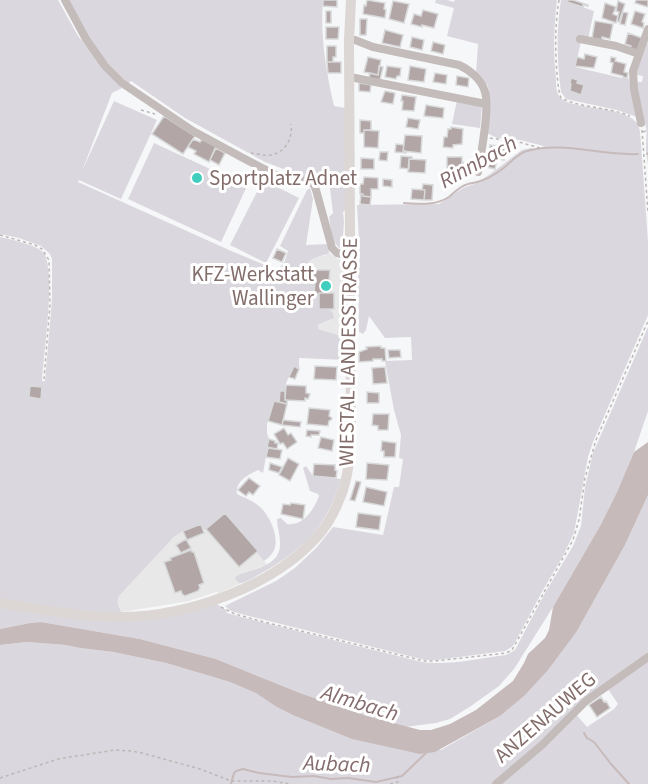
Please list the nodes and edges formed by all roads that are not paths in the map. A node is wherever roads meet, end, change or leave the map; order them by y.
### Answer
1 (64, 0) edge
2 (351, 0) edge
3 (648, 29) edge
4 (580, 39) dead end
5 (349, 40) junction
6 (639, 54) junction
7 (350, 77) junction
8 (486, 104) junction
9 (644, 129) edge
10 (478, 172) dead end
11 (350, 255) junction
12 (0, 603) edge
13 (648, 657) edge
14 (496, 784) edge

1 - 11 street
2 - 5 main road, WIESTAL LANDESSTRASSE
3 - 6 street
4 - 6 street
5 - 7 main road, WIESTAL LANDESSTRASSE
5 - 8 street
6 - 9 street
7 - 8 street
7 - 11 main road, WIESTAL LANDESSTRASSE
8 - 10 street
11 - 12 main road, WIESTAL LANDESSTRASSE
13 - 14 street, ANZENAUWEG

